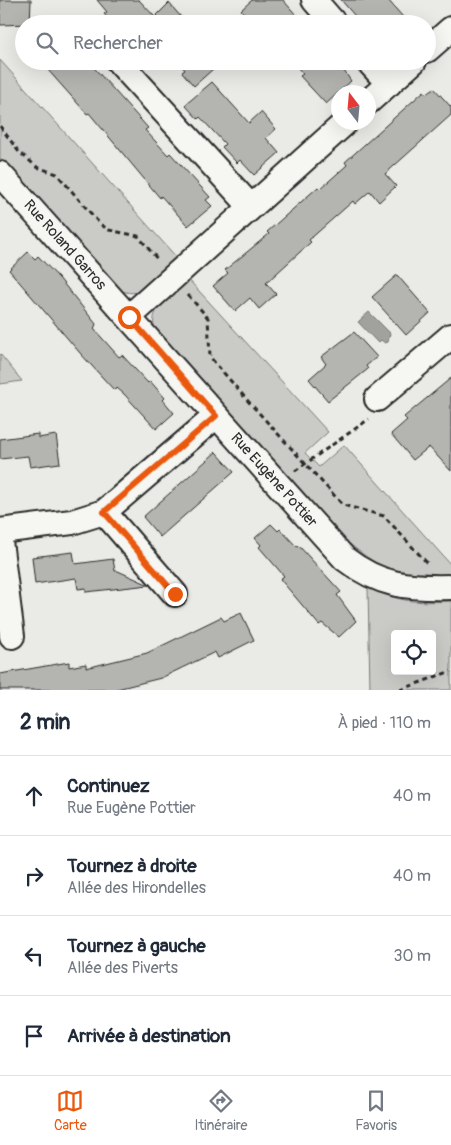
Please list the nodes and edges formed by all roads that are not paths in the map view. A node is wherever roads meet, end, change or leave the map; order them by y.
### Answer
1 (314, 0) edge
2 (327, 15) edge
3 (451, 28) edge
4 (436, 42) edge
5 (126, 70) edge
6 (376, 70) edge
7 (404, 70) edge
8 (389, 84) junction
9 (376, 95) edge
10 (337, 130) edge
11 (0, 174) edge
12 (251, 207) junction
13 (129, 317) junction
14 (451, 336) edge
15 (377, 400) road end
16 (216, 416) junction
17 (104, 512) junction
18 (0, 530) edge
19 (0, 540) edge
20 (451, 587) edge
21 (175, 594) dead end
22 (12, 636) dead end

1 - 2 street
3 - 4 street
5 - 12 street
6 - 8 street
7 - 8 street
8 - 9 street
10 - 12 street
11 - 13 street, Rue Roland Garros
12 - 13 street
13 - 16 street, Rue Eugène Pottier
14 - 15 street
16 - 17 street
16 - 20 street, Rue Eugène Pottier
17 - 18 street
17 - 21 street
19 - 22 street

